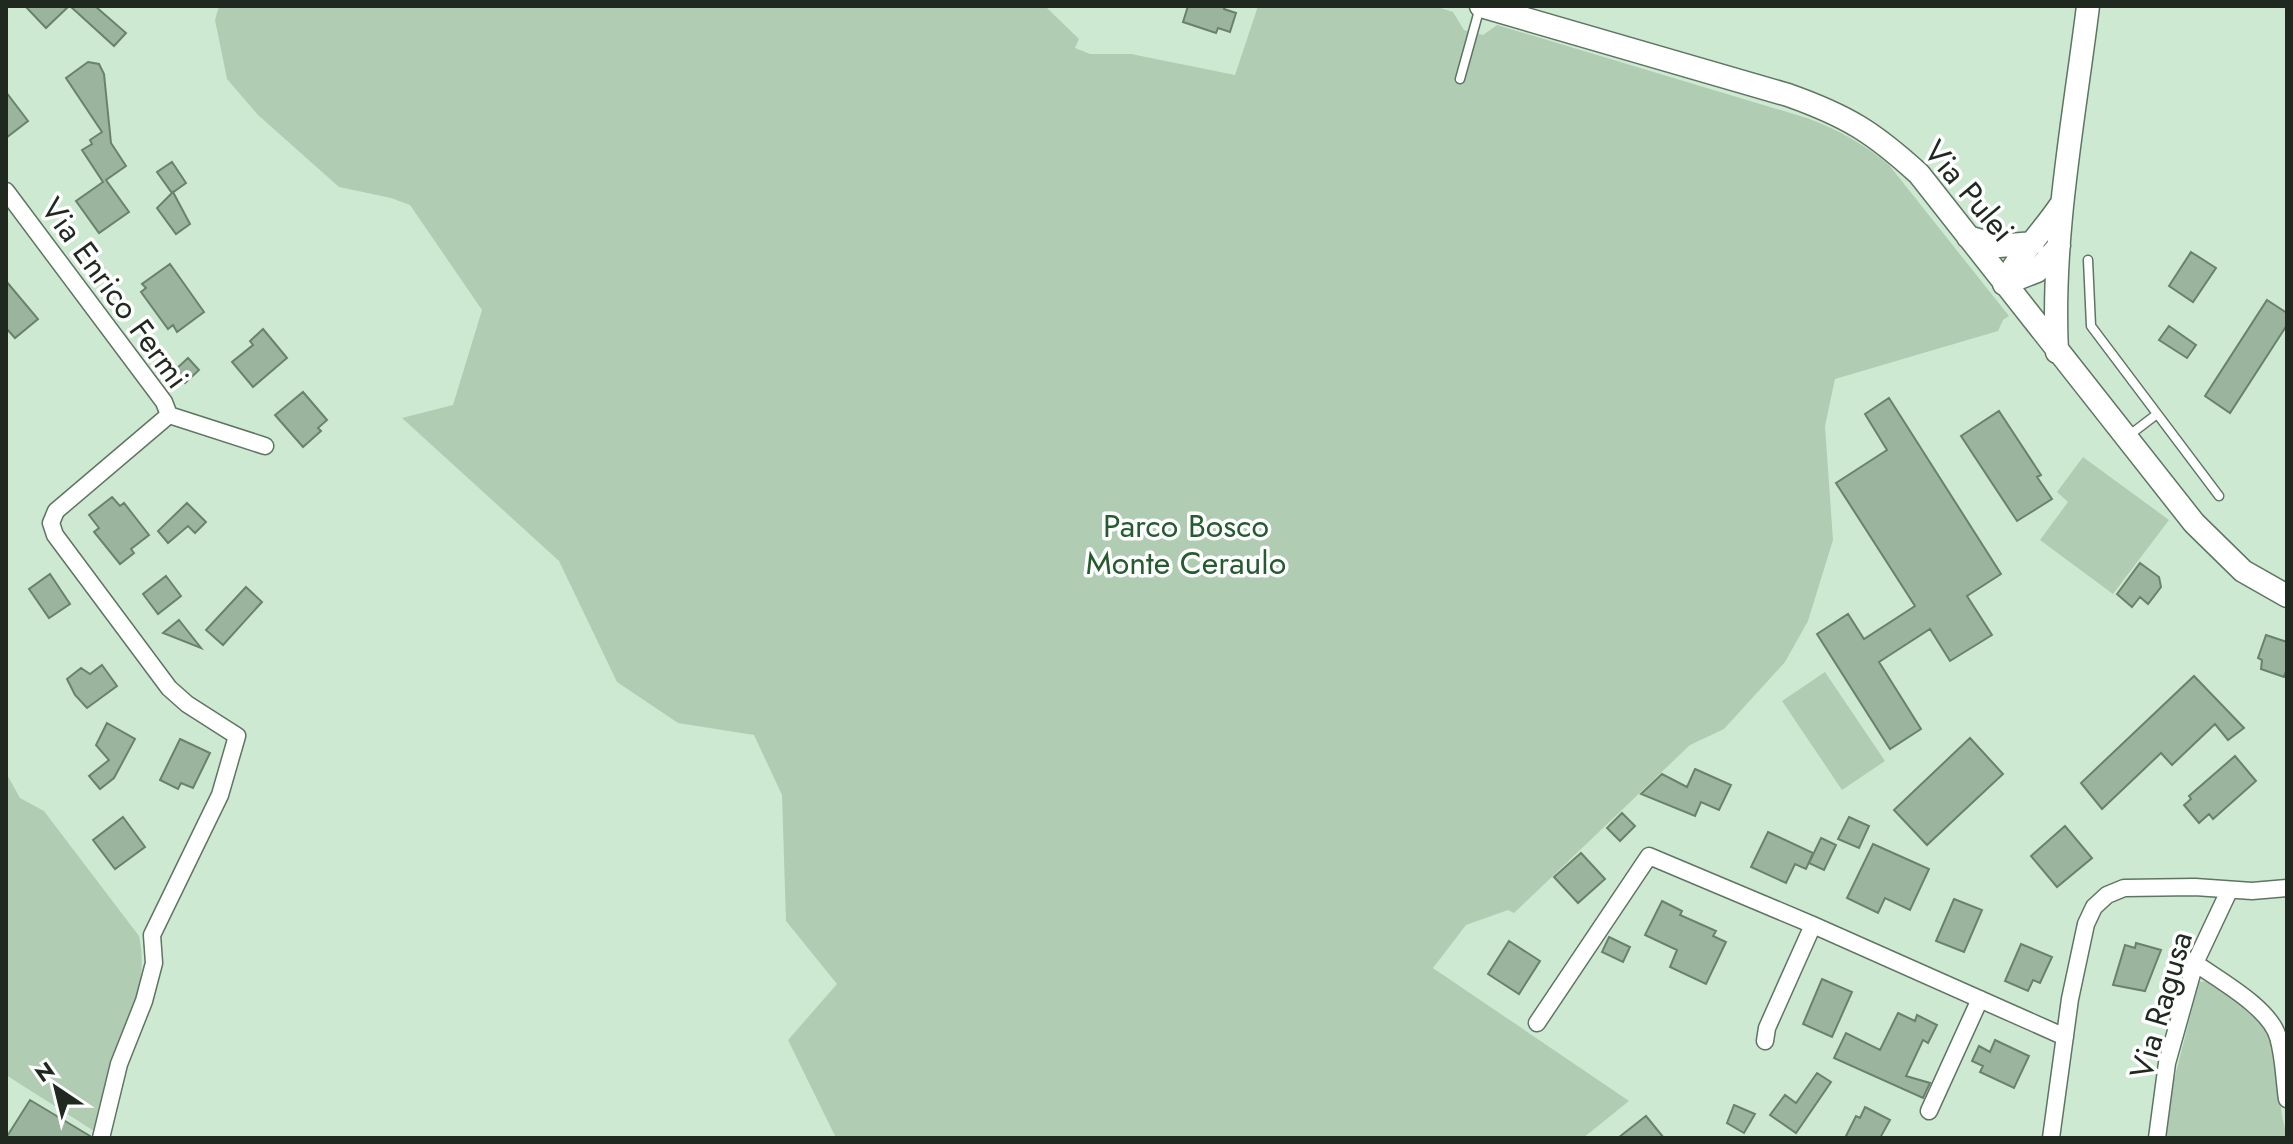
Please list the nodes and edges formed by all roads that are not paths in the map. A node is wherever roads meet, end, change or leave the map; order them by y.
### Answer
1 (1481, 6) edge
2 (2088, 6) edge
3 (1460, 79) dead end
4 (6, 191) edge
5 (2063, 202) junction
6 (1968, 237) junction
7 (2033, 243) junction
8 (2059, 246) junction
9 (2088, 260) dead end
10 (2004, 284) junction
11 (2057, 352) junction
12 (2157, 414) junction
13 (169, 415) junction
14 (2126, 438) junction
15 (265, 446) dead end
16 (2219, 496) dead end
17 (2287, 596) edge
18 (2287, 888) edge
19 (2229, 891) junction
20 (1813, 925) junction
21 (2195, 963) junction
22 (1980, 999) junction
23 (1537, 1023) dead end
24 (2065, 1037) junction
25 (1765, 1041) dead end
26 (2287, 1099) edge
27 (1929, 1111) dead end
28 (101, 1138) edge
29 (2051, 1138) edge
30 (2157, 1138) edge

1 - 3 lane
1 - 6 main road, Via Pulei
2 - 5 main road
4 - 13 street, Via Enrico Fermi
5 - 7 main road
5 - 8 main road
6 - 7 main road
6 - 10 main road, Via Pulei
7 - 10 main road
8 - 10 main road
8 - 11 main road
9 - 12 lane
10 - 11 main road, Via Pulei
11 - 14 main road, Via Pulei
12 - 14 lane
12 - 16 lane
13 - 15 street
13 - 28 street, Via Enrico Fermi
14 - 17 main road, Via Pulei
18 - 19 street
19 - 21 street, Via Ragusa
19 - 24 street
20 - 22 street
20 - 23 street
20 - 25 street
21 - 26 street
21 - 30 street, Via Ragusa
22 - 24 street
22 - 27 street
24 - 29 street

